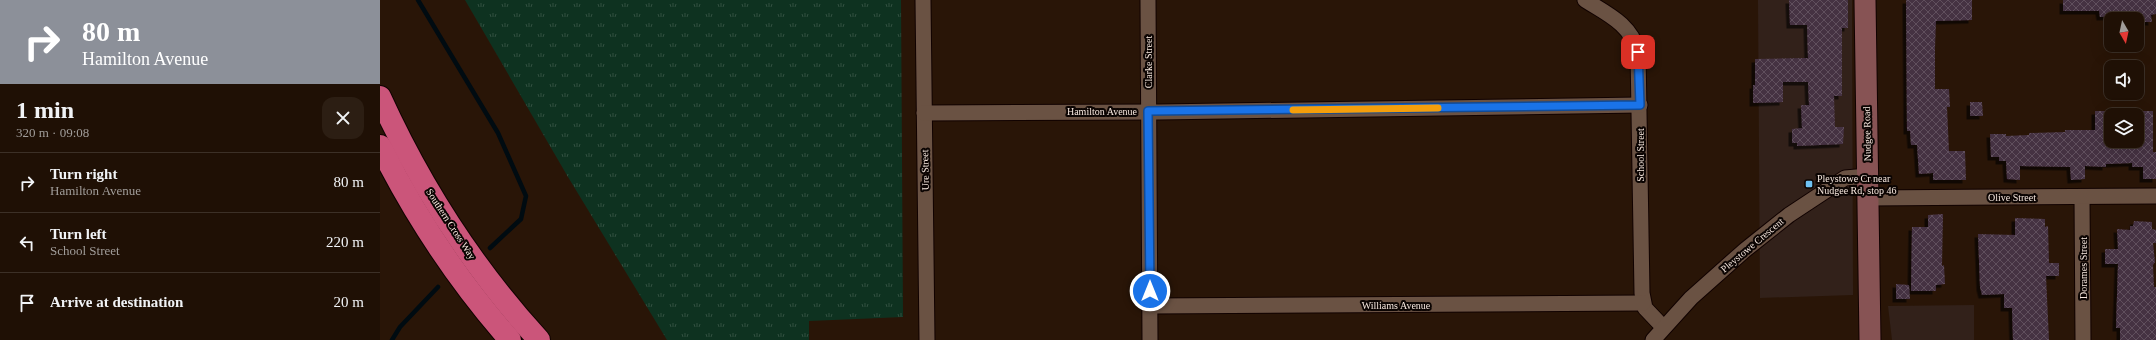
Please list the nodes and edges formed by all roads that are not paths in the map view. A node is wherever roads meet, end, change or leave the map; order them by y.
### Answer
1 (923, 0) edge
2 (1148, 0) edge
3 (1585, 0) edge
4 (1865, 0) edge
5 (380, 97) edge
6 (1640, 105) junction
7 (1148, 111) junction
8 (924, 113) junction
9 (380, 146) edge
10 (1868, 176) junction
11 (2156, 196) edge
12 (2082, 197) junction
13 (1868, 198) junction
14 (1643, 302) junction
15 (1150, 306) junction
16 (1663, 327) junction
17 (510, 340) edge
18 (538, 340) edge
19 (927, 340) edge
20 (1150, 340) edge
21 (1653, 340) edge
22 (1870, 340) edge
23 (2084, 340) edge

1 - 8 street, Ure Street
2 - 7 street, Clarke Street
3 - 6 street, School Street
4 - 10 main road, Nudgee Road
5 - 18 highway, Southern Cross Way
6 - 7 street, Hamilton Avenue
6 - 14 street, School Street
7 - 8 street, Hamilton Avenue
7 - 15 street, Clarke Street
8 - 19 street, Ure Street
9 - 17 highway
10 - 13 main road, Nudgee Road
10 - 16 street, Pleystowe Crescent
11 - 12 street, Olive Street
12 - 13 street, Olive Street
12 - 23 street, Dorames Street
13 - 22 main road, Nudgee Road
14 - 15 street, Williams Avenue
14 - 16 street
15 - 20 street, Clarke Street
16 - 21 street, Pleystowe Crescent

